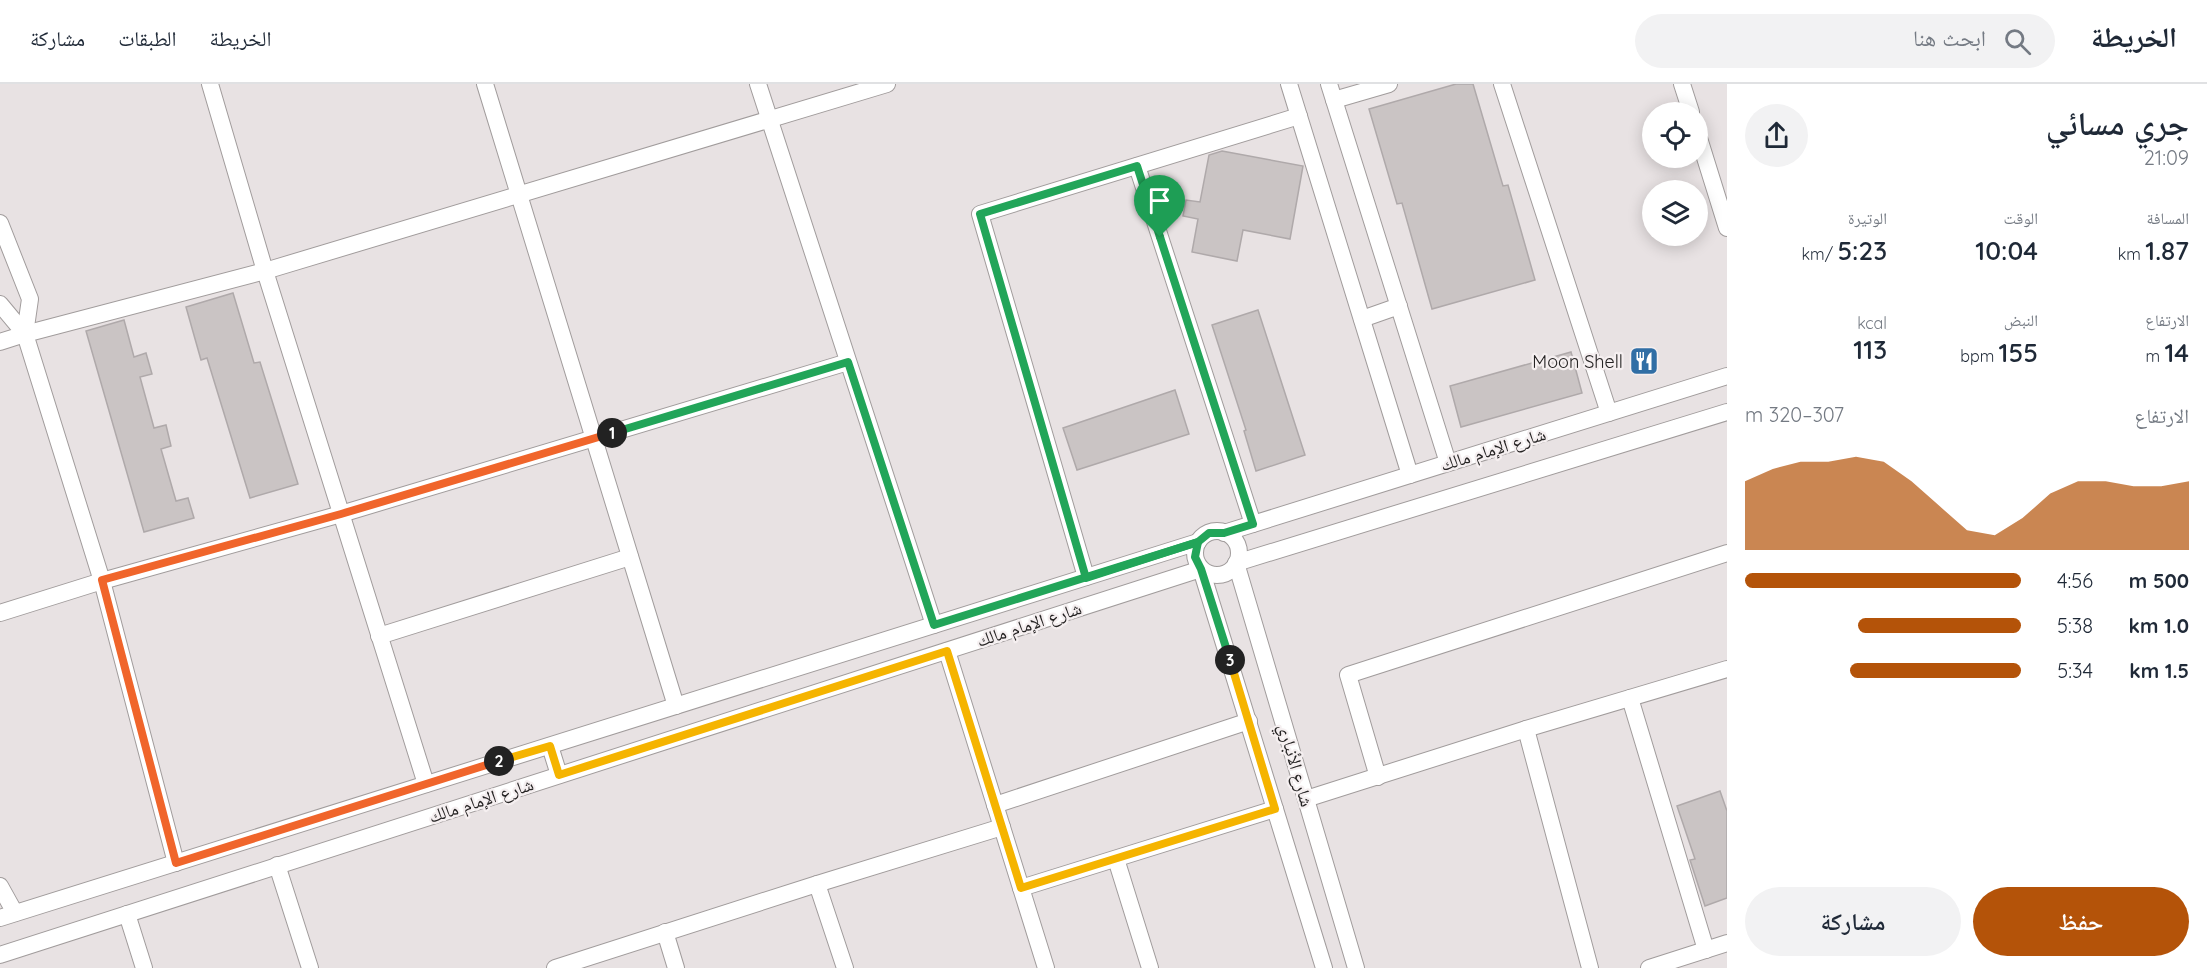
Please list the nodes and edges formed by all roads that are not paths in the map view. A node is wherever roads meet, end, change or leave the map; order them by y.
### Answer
1 (210, 84) edge
2 (485, 84) edge
3 (758, 84) edge
4 (887, 84) edge
5 (1289, 84) edge
6 (1389, 84) edge
7 (1502, 84) edge
8 (1682, 84) edge
9 (1332, 92) edge
10 (1688, 102) edge
11 (1299, 116) junction
12 (770, 120) junction
13 (1137, 166) junction
14 (1708, 167) edge
15 (519, 195) junction
16 (0, 223) edge
17 (1727, 228) edge
18 (265, 271) junction
19 (0, 304) edge
20 (1399, 306) junction
21 (1362, 319) junction
22 (25, 334) junction
23 (0, 342) edge
24 (848, 362) junction
25 (1727, 376) edge
26 (1727, 412) edge
27 (1610, 413) junction
28 (593, 438) junction
29 (1448, 463) junction
30 (1410, 475) junction
31 (341, 514) junction
32 (1253, 524) junction
33 (1224, 533) junction
34 (1198, 542) junction
35 (1727, 553) edge
36 (630, 557) junction
37 (1236, 563) junction
38 (1201, 569) junction
39 (1086, 578) junction
40 (102, 580) junction
41 (0, 613) edge
42 (934, 625) junction
43 (379, 636) junction
44 (947, 651) junction
45 (1727, 669) edge
46 (1630, 698) junction
47 (676, 706) junction
48 (1249, 721) junction
49 (1526, 729) junction
50 (550, 746) junction
51 (559, 775) junction
52 (1378, 777) junction
53 (426, 784) junction
54 (1306, 799) junction
55 (995, 805) junction
56 (1275, 809) junction
57 (1002, 827) junction
58 (1116, 859) junction
59 (176, 863) junction
60 (277, 866) junction
61 (817, 884) junction
62 (0, 886) edge
63 (1021, 888) junction
64 (127, 914) junction
65 (8, 916) edge
66 (665, 932) junction
67 (1727, 944) edge
68 (0, 955) edge
69 (1700, 957) edge
70 (144, 968) edge
71 (310, 968) edge
72 (555, 968) edge
73 (676, 968) edge
74 (845, 968) edge
75 (1046, 968) edge
76 (1150, 968) edge
77 (1324, 968) edge
78 (1356, 968) edge
79 (1590, 968) edge
80 (1649, 968) edge

1 - 18 street
2 - 15 street
3 - 12 street
4 - 12 street
5 - 11 street
6 - 9 street
7 - 27 street
8 - 10 street
9 - 20 street
11 - 13 street
11 - 21 street
12 - 15 street
12 - 24 street
13 - 32 street
13 - 39 street
14 - 17 street
15 - 18 street
15 - 28 street
16 - 22 street
18 - 22 street
18 - 31 street
19 - 22 street
20 - 21 street
20 - 29 street
21 - 30 street
22 - 23 street
22 - 40 street
24 - 28 street
24 - 42 street
25 - 27 street, شارع الإمام مالك
26 - 37 street, شارع الإمام مالك
27 - 29 street, شارع الإمام مالك
28 - 31 street
28 - 36 street
29 - 30 street, شارع الإمام مالك
30 - 32 street, شارع الإمام مالك
31 - 40 street
31 - 43 street
32 - 33 street, شارع الإمام مالك
33 - 34 street
33 - 37 street
34 - 38 street
34 - 39 street, شارع الإمام مالك
35 - 52 street
36 - 43 street
36 - 47 street
37 - 38 street
37 - 54 street, شارع الأنباري
38 - 44 street, شارع الإمام مالك
38 - 48 street, شارع الأنباري
39 - 42 street, شارع الإمام مالك
40 - 41 street
40 - 59 street
42 - 47 street, شارع الإمام مالك
43 - 53 street
44 - 51 street, شارع الإمام مالك
44 - 55 street
45 - 46 street
46 - 49 street
46 - 69 street
47 - 50 street, شارع الإمام مالك
48 - 55 street
48 - 56 street, شارع الأنباري
49 - 52 street
49 - 79 street
50 - 51 street
50 - 53 street, شارع الإمام مالك
51 - 60 street, شارع الإمام مالك
52 - 54 street
53 - 59 street, شارع الإمام مالك
54 - 78 street, شارع الأنباري
55 - 57 street
56 - 58 street
56 - 77 street, شارع الأنباري
57 - 61 street
57 - 63 street
58 - 63 street
58 - 76 street
59 - 65 street, شارع الإمام مالك
60 - 64 street, شارع الإمام مالك
60 - 71 street
61 - 66 street
61 - 74 street
62 - 65 street
63 - 75 street
64 - 68 street, شارع الإمام مالك
64 - 70 street
66 - 72 street
66 - 73 street
67 - 69 street
69 - 80 street

